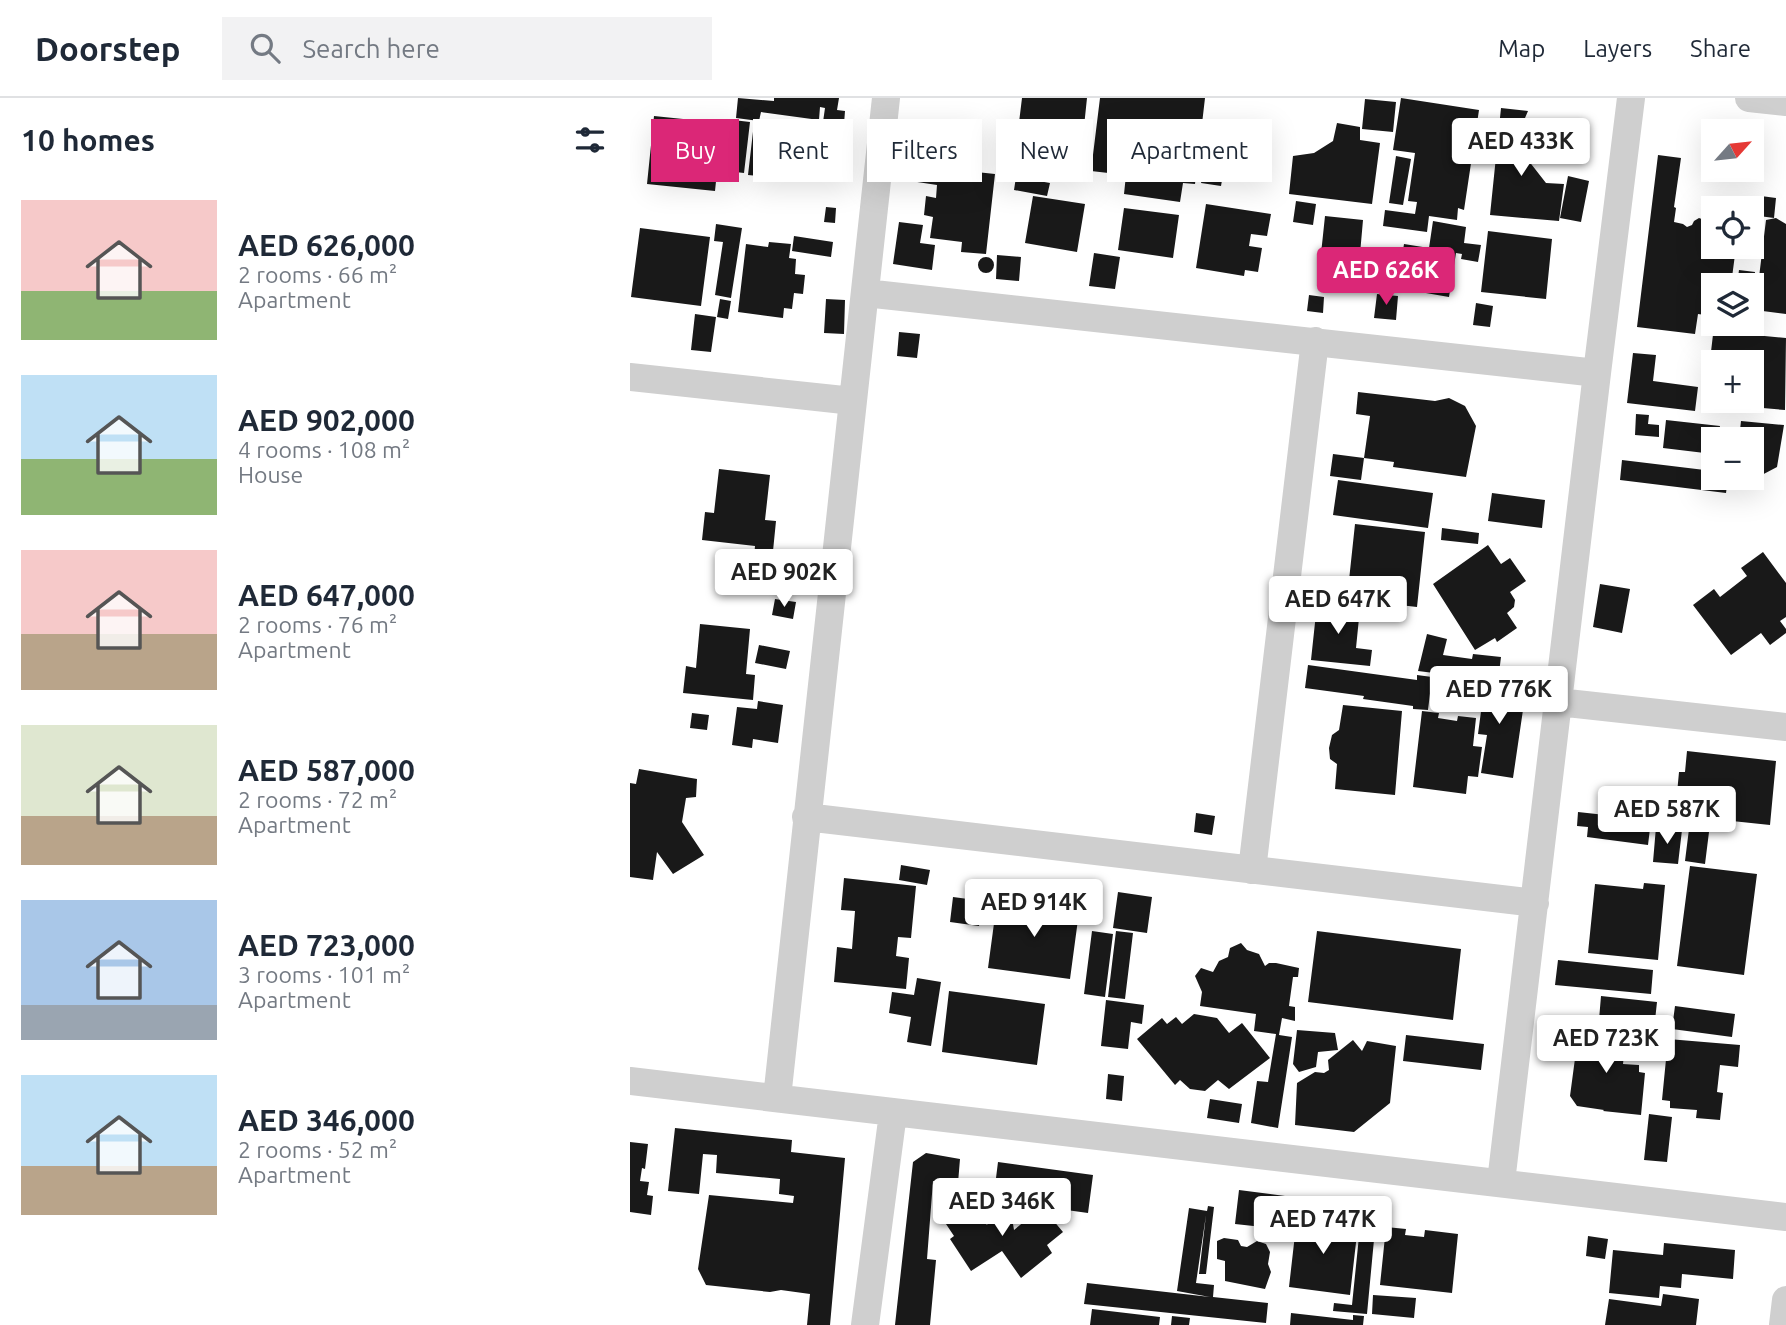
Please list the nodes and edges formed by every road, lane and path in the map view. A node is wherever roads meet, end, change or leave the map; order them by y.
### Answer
1 (886, 98) edge
2 (1631, 98) edge
3 (1749, 98) edge
4 (1786, 102) edge
5 (865, 293) junction
6 (1315, 341) junction
7 (1597, 373) junction
8 (630, 377) edge
9 (853, 401) junction
10 (1558, 702) junction
11 (1786, 727) edge
12 (806, 817) junction
13 (1252, 870) junction
14 (1535, 903) junction
15 (630, 1081) edge
16 (777, 1098) junction
17 (893, 1113) junction
18 (1501, 1182) junction
19 (1786, 1217) edge
20 (1786, 1300) edge
21 (865, 1325) edge
22 (1783, 1325) edge

1 - 5 street
2 - 7 street
3 - 4 street
5 - 6 street
5 - 9 street
6 - 7 street
6 - 13 street
7 - 10 street
8 - 9 street
9 - 12 street
10 - 11 street
10 - 14 street
12 - 13 street
12 - 16 street
13 - 14 street
14 - 18 street
15 - 16 street
16 - 17 street
17 - 18 street
17 - 21 street
18 - 19 street
20 - 22 street

